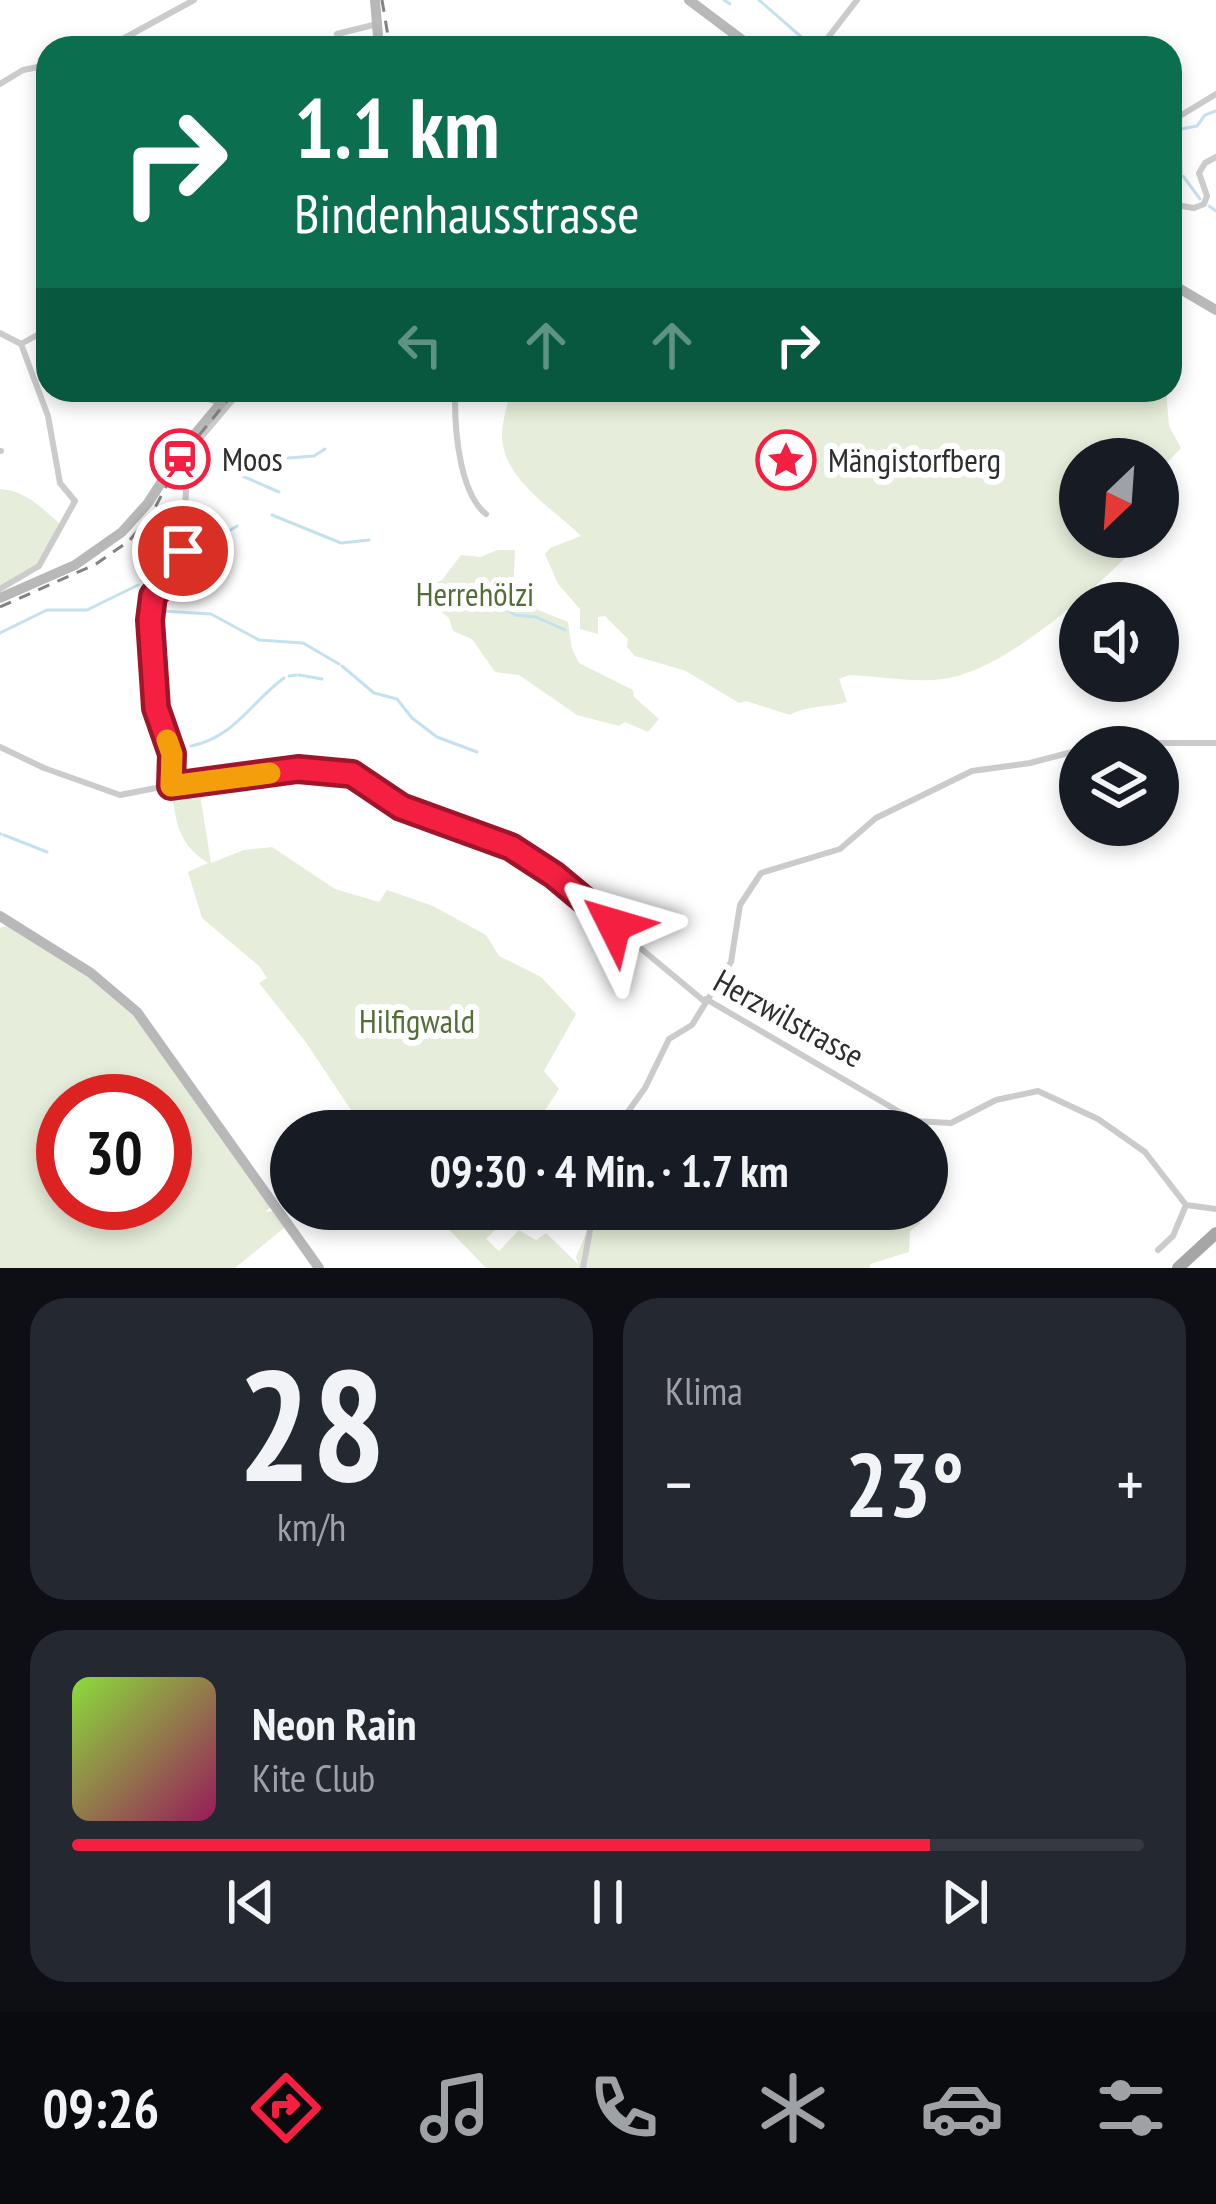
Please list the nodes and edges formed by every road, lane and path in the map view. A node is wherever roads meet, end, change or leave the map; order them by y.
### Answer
1 (194, 0) edge
2 (375, 0) edge
3 (689, 0) edge
4 (857, 0) edge
5 (377, 24) junction
6 (338, 34) dead end
7 (128, 36) edge
8 (378, 36) edge
9 (738, 36) edge
10 (829, 36) edge
11 (36, 67) edge
12 (0, 84) edge
13 (1216, 94) edge
14 (1182, 115) edge
15 (1216, 158) edge
16 (1182, 206) edge
17 (1182, 290) edge
18 (1216, 310) edge
19 (0, 332) edge
20 (36, 336) edge
21 (21, 344) junction
22 (36, 386) edge
23 (42, 402) edge
24 (231, 402) edge
25 (454, 402) edge
26 (220, 403) edge
27 (486, 514) dead end
28 (0, 589) edge
29 (0, 598) edge
30 (1179, 743) edge
31 (1216, 743) edge
32 (0, 748) edge
33 (1059, 755) edge
34 (171, 786) junction
35 (0, 916) edge
36 (705, 1000) junction
37 (629, 1110) edge
38 (1186, 1205) junction
39 (1216, 1209) edge
40 (590, 1230) edge
41 (1216, 1233) edge
42 (1159, 1250) dead end
43 (320, 1268) edge
44 (583, 1268) edge
45 (1178, 1268) edge

1 - 7 street
2 - 5 street
3 - 9 street
4 - 10 street
5 - 6 street
5 - 8 street
11 - 12 street
13 - 14 street
15 - 16 street
17 - 18 street
19 - 21 street
20 - 21 street
21 - 22 street
23 - 28 street
24 - 34 street
25 - 27 street
26 - 29 street
30 - 31 street
32 - 34 street, Herzwilstrasse
33 - 36 street
34 - 36 street, Herzwilstrasse
35 - 43 street
36 - 37 street
36 - 38 street, Herzwilstrasse
38 - 39 street
38 - 42 street
40 - 44 street
41 - 45 main road

